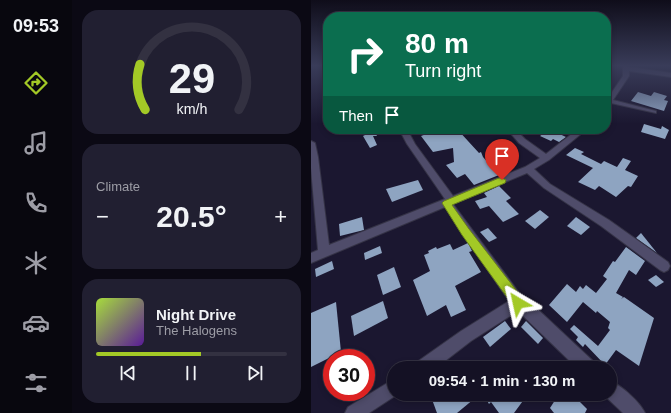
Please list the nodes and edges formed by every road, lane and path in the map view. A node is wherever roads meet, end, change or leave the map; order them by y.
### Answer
1 (619, 85) edge
2 (611, 98) edge
3 (611, 104) edge
4 (654, 112) dead end
5 (406, 134) edge
6 (516, 134) edge
7 (576, 134) edge
8 (311, 143) edge
9 (545, 158) junction
10 (528, 169) junction
11 (449, 202) junction
12 (324, 252) junction
13 (311, 258) edge
14 (664, 266) dead end
15 (518, 303) junction
16 (432, 361) edge
17 (581, 361) edge
18 (387, 392) edge
19 (617, 396) edge
20 (363, 411) edge
21 (635, 413) edge

1 - 2 street
3 - 4 street
5 - 11 street
6 - 9 street
7 - 9 street
8 - 12 street
9 - 10 street
10 - 11 street
10 - 14 street
11 - 12 street
11 - 15 street
12 - 13 street
15 - 16 street
15 - 17 street
18 - 20 street
19 - 21 street

